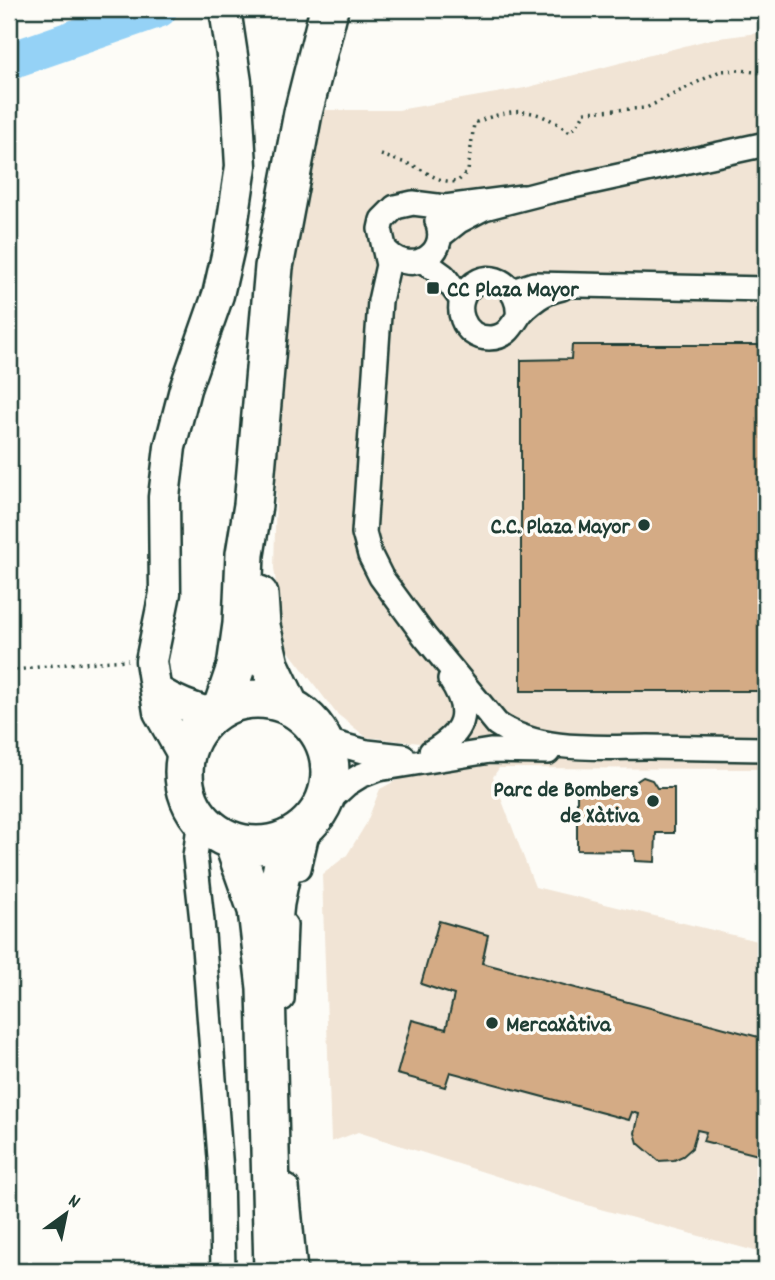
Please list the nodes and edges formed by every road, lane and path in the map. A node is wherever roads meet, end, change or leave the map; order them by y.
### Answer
1 (225, 9) edge
2 (329, 9) edge
3 (766, 76) edge
4 (766, 145) edge
5 (381, 155) dead end
6 (522, 197) junction
7 (422, 206) junction
8 (384, 248) junction
9 (426, 252) junction
10 (568, 286) junction
11 (766, 289) edge
12 (384, 290) junction
13 (468, 291) junction
14 (513, 291) junction
15 (518, 316) junction
16 (253, 505) junction
17 (425, 638) junction
18 (151, 661) junction
19 (9, 671) edge
20 (157, 691) junction
21 (483, 706) junction
22 (290, 707) junction
23 (217, 711) junction
24 (323, 740) junction
25 (542, 742) junction
26 (575, 747) junction
27 (475, 749) junction
28 (766, 749) edge
29 (431, 752) junction
30 (185, 758) junction
31 (200, 818) junction
32 (306, 823) junction
33 (233, 842) junction
34 (266, 988) junction
35 (223, 1271) edge
36 (273, 1271) edge
37 (295, 1271) edge

1 - 18 street
2 - 16 main road
3 - 5 path
4 - 6 street
6 - 7 street
6 - 9 street
7 - 8 street
7 - 9 street
8 - 9 street
8 - 12 street
9 - 12 street
9 - 13 street
10 - 11 street
10 - 14 street
10 - 15 street
12 - 17 street
13 - 14 street
13 - 15 street
14 - 15 street
16 - 22 main road
16 - 23 main road
17 - 21 street
17 - 29 street
18 - 19 path
18 - 20 street
20 - 23 street
20 - 30 street
21 - 25 street
21 - 27 street
22 - 23 main road
22 - 24 main road
23 - 30 main road
24 - 29 street
24 - 32 main road
25 - 26 street
25 - 27 street
26 - 27 street
26 - 28 street
27 - 29 street
27 - 32 street
30 - 31 main road
31 - 33 main road
31 - 35 street
32 - 33 main road
32 - 34 main road
32 - 37 street
33 - 34 main road
34 - 36 main road

